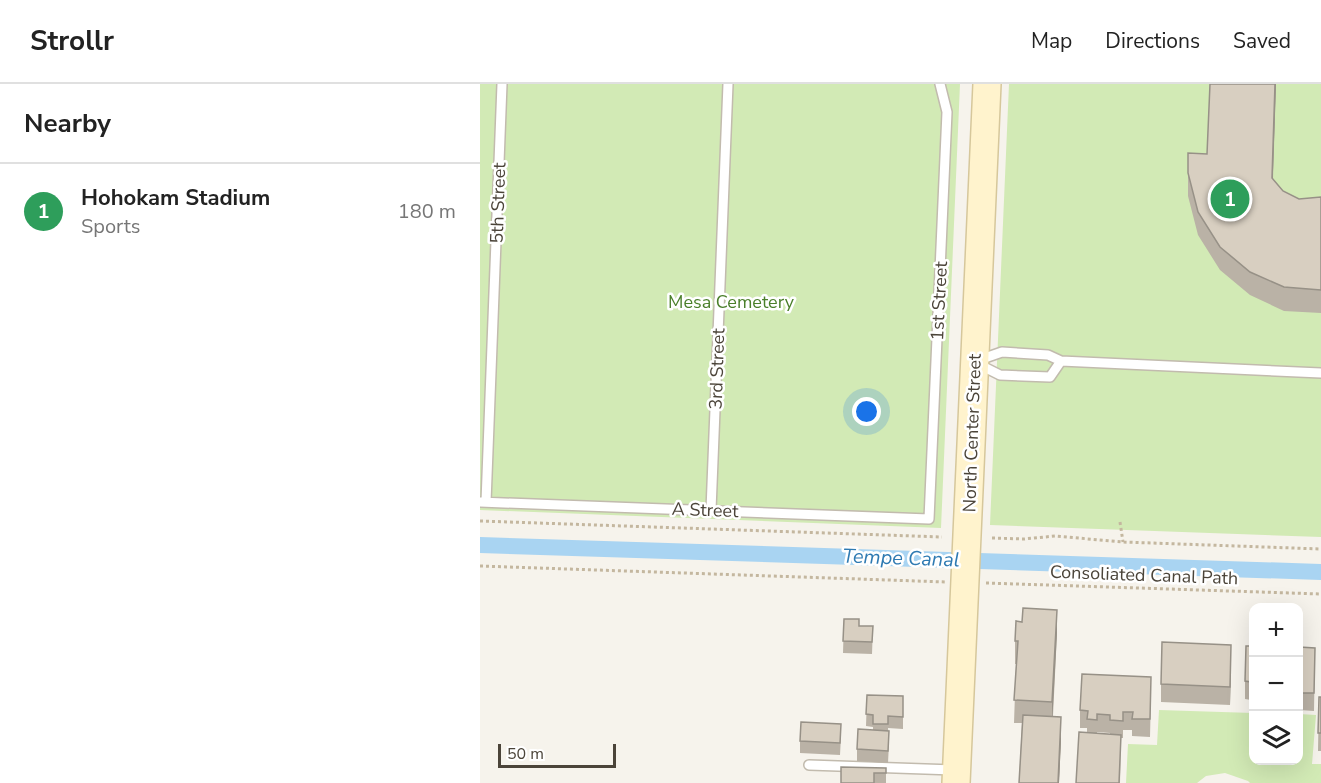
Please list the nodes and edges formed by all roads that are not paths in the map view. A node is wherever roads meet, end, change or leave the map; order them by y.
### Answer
1 (502, 84) edge
2 (728, 84) edge
3 (940, 84) edge
4 (987, 84) edge
5 (1061, 361) junction
6 (974, 362) junction
7 (1321, 373) edge
8 (483, 502) edge
9 (711, 510) junction
10 (929, 519) joint
11 (809, 765) dead end
12 (956, 777) edge

1 - 8 lane, 5th Street
2 - 9 lane, 3rd Street
3 - 10 lane, 1st Street
4 - 6 street, North Center Street
5 - 6 lane
5 - 6 lane
5 - 7 lane
6 - 12 street, North Center Street
8 - 9 lane, A Street
9 - 10 lane, A Street
11 - 12 lane

